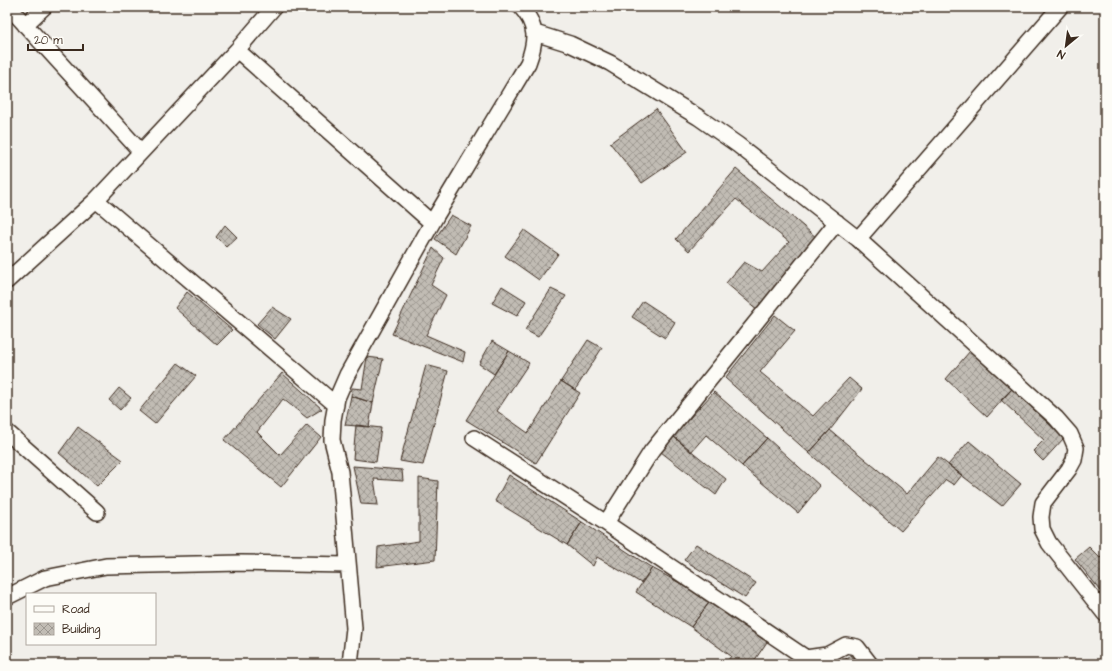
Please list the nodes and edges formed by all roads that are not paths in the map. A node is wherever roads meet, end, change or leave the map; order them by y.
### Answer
1 (9, 7) edge
2 (44, 7) edge
3 (274, 7) edge
4 (521, 7) edge
5 (1060, 7) edge
6 (25, 25) junction
7 (535, 33) junction
8 (237, 50) junction
9 (141, 152) junction
10 (96, 200) junction
11 (837, 222) junction
12 (432, 223) junction
13 (858, 239) junction
14 (7, 281) edge
15 (336, 405) junction
16 (7, 432) edge
17 (474, 438) dead end
18 (97, 512) dead end
19 (606, 523) junction
20 (348, 565) junction
21 (7, 597) edge
22 (1105, 614) edge
23 (350, 664) edge
24 (870, 664) edge

1 - 6 street
2 - 6 street
3 - 8 street
4 - 7 street
5 - 13 street
6 - 9 street
7 - 11 street
7 - 12 street
8 - 9 street
8 - 12 street
9 - 10 street
10 - 14 street
10 - 15 street
11 - 13 street
11 - 19 street
12 - 15 street
13 - 22 street
15 - 20 street
16 - 18 street
17 - 19 street
19 - 24 street
20 - 21 street
20 - 23 street

